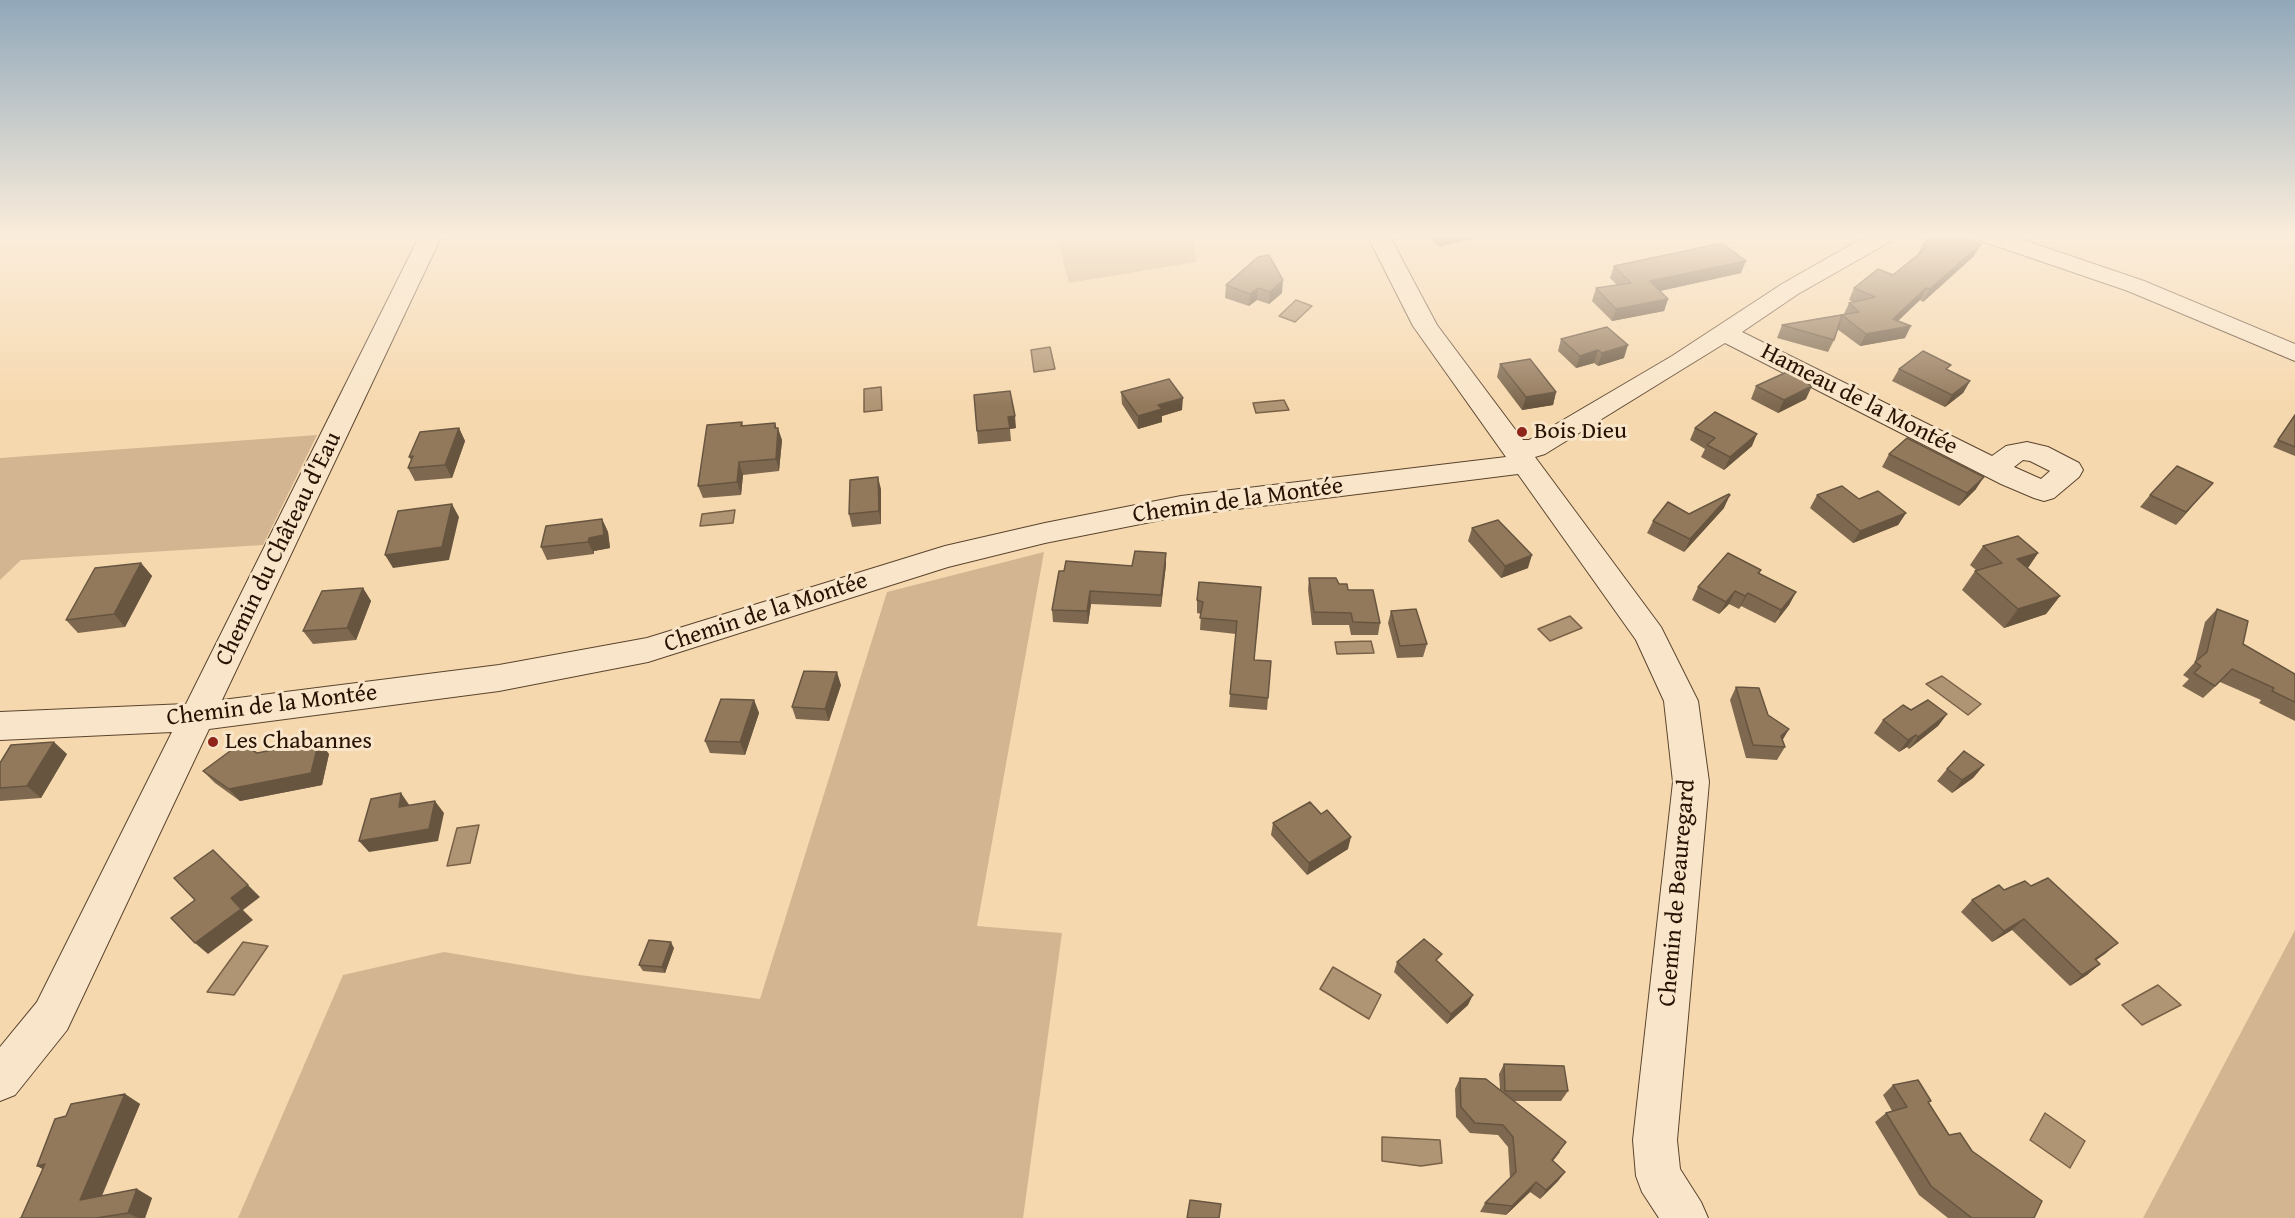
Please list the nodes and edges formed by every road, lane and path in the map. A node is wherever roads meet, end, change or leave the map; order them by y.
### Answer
1 (403, 292) edge
2 (1407, 292) edge
3 (1786, 292) edge
4 (2150, 292) edge
5 (1724, 333) junction
6 (2295, 353) edge
7 (1521, 457) junction
8 (1994, 468) dead end
9 (197, 717) junction
10 (0, 726) edge
11 (0, 1080) edge
12 (1685, 1218) edge

1 - 9 street, Chemin du Château d'Eau
2 - 7 street, Chemin de Beauregard
3 - 5 street, Chemin de la Montée
4 - 6 street
5 - 7 street, Chemin de la Montée
5 - 8 street, Hameau de la Montée
7 - 9 street, Chemin de la Montée
7 - 12 street, Chemin de Beauregard
9 - 10 street, Chemin de la Montée
9 - 11 street, Chemin du Château d'Eau

